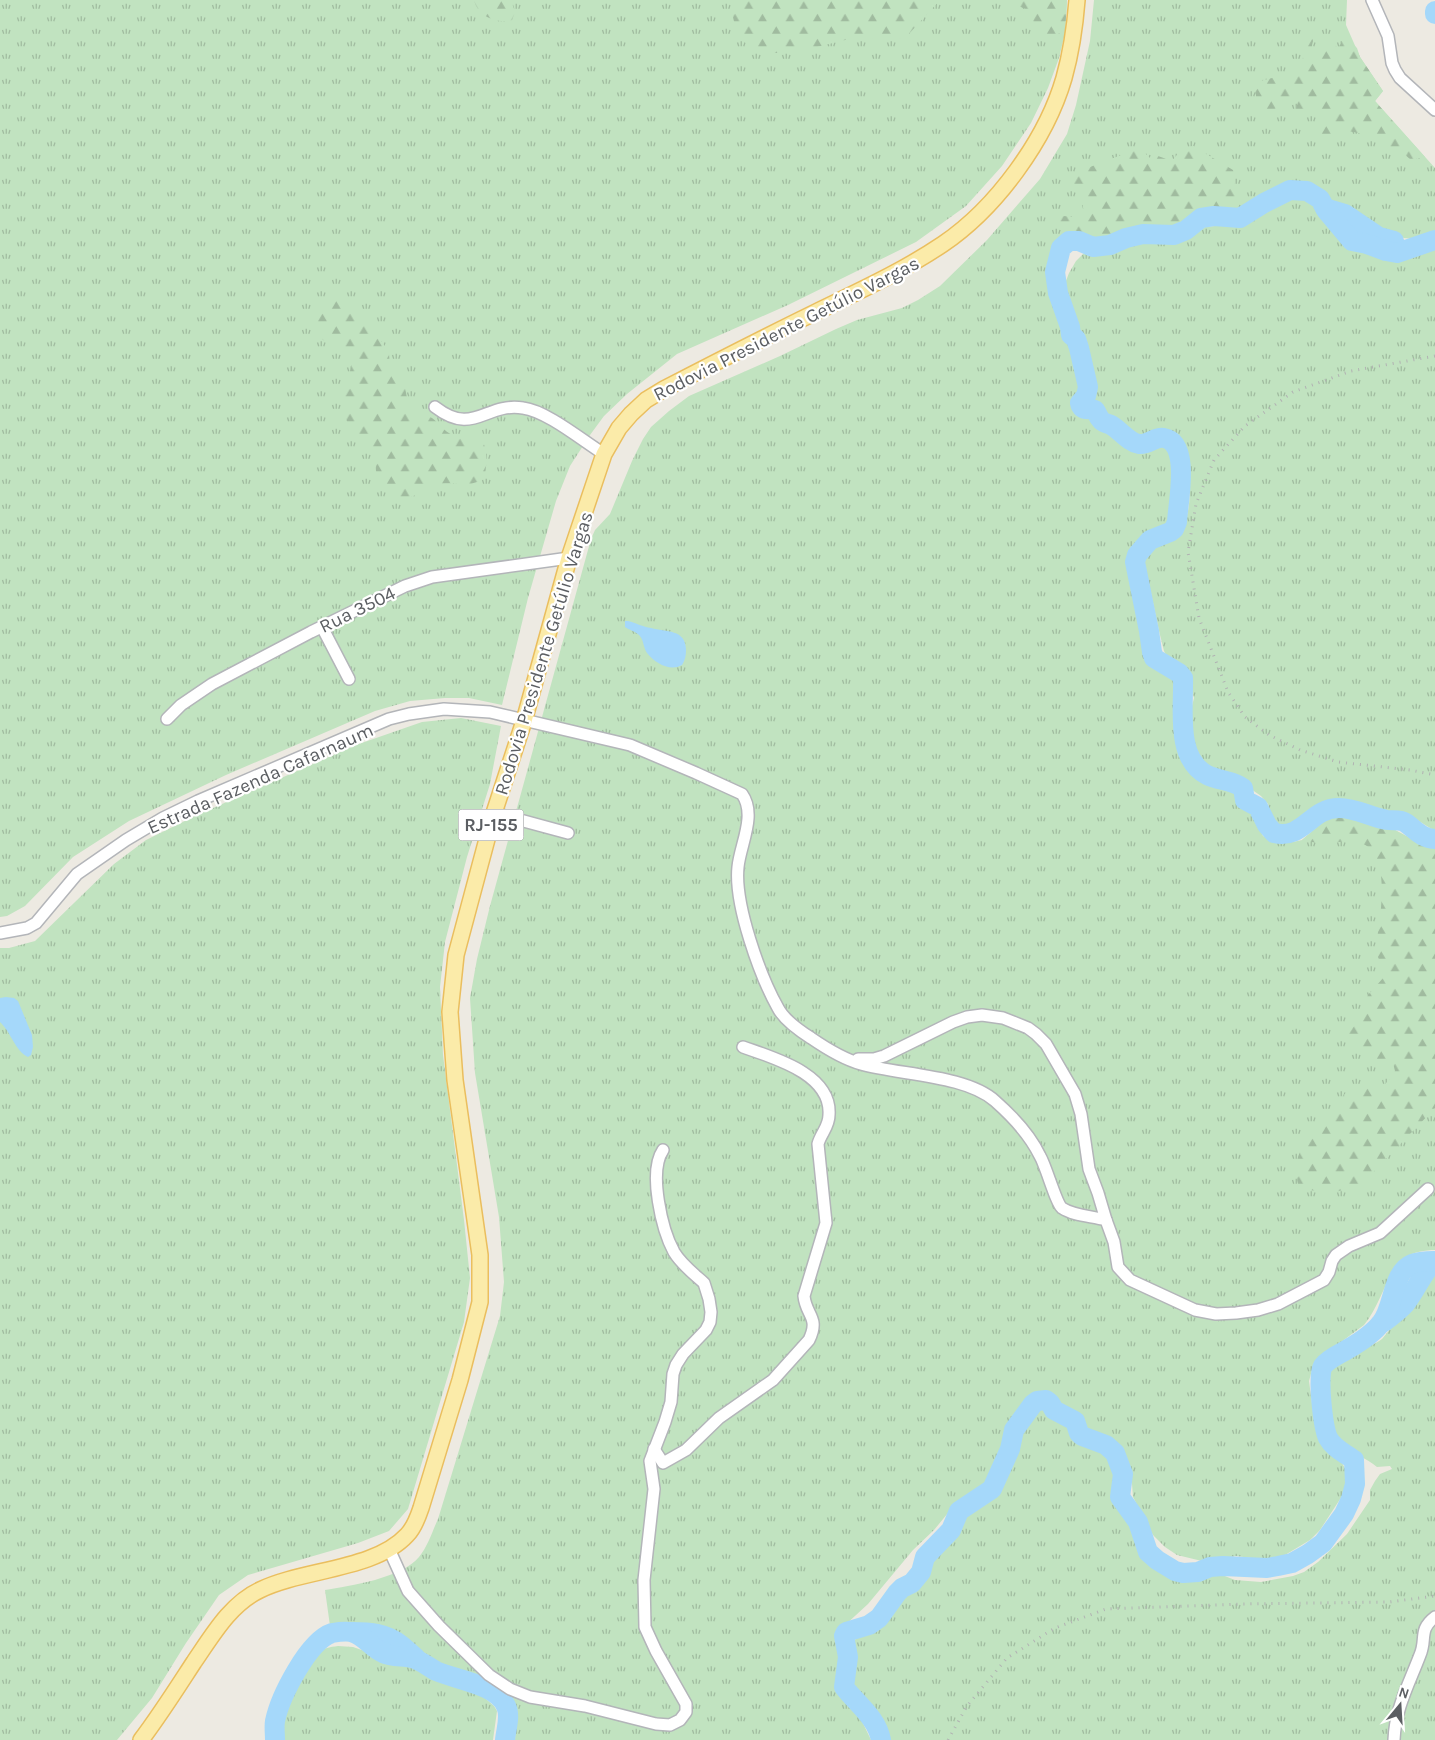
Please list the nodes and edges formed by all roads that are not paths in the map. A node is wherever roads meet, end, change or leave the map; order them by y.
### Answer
1 (1077, 0) edge
2 (1372, 0) edge
3 (1435, 110) edge
4 (435, 407) dead end
5 (604, 454) junction
6 (569, 558) junction
7 (322, 626) junction
8 (349, 679) dead end
9 (168, 719) dead end
10 (524, 720) junction
11 (494, 813) junction
12 (568, 832) dead end
13 (0, 933) edge
14 (743, 1047) dead end
15 (848, 1060) junction
16 (663, 1150) dead end
17 (1428, 1189) dead end
18 (1106, 1220) junction
19 (654, 1449) junction
20 (389, 1549) junction
21 (1435, 1617) edge
22 (141, 1740) edge
23 (1394, 1740) edge

1 - 5 main road, Rodovia Presidente Getúlio Vargas / RJ-155
2 - 3 street
4 - 5 street
5 - 6 main road, Rodovia Presidente Getúlio Vargas / RJ-155
6 - 7 street, Rua 3504
6 - 10 main road, Rodovia Presidente Getúlio Vargas / RJ-155
7 - 8 street
7 - 9 street, Rua 3504
10 - 11 main road, Rodovia Presidente Getúlio Vargas / RJ-155
10 - 13 street, Estrada Fazenda Cafarnaum
10 - 15 street, Estrada Fazenda Cafarnaum
11 - 12 street
11 - 20 main road, Rodovia Presidente Getúlio Vargas / RJ-155
14 - 19 street
15 - 18 street, Estrada Fazenda Cafarnaum
15 - 18 street
16 - 19 street
17 - 18 street
19 - 20 street
20 - 22 main road, Rodovia Presidente Getúlio Vargas / RJ-155
21 - 23 street

